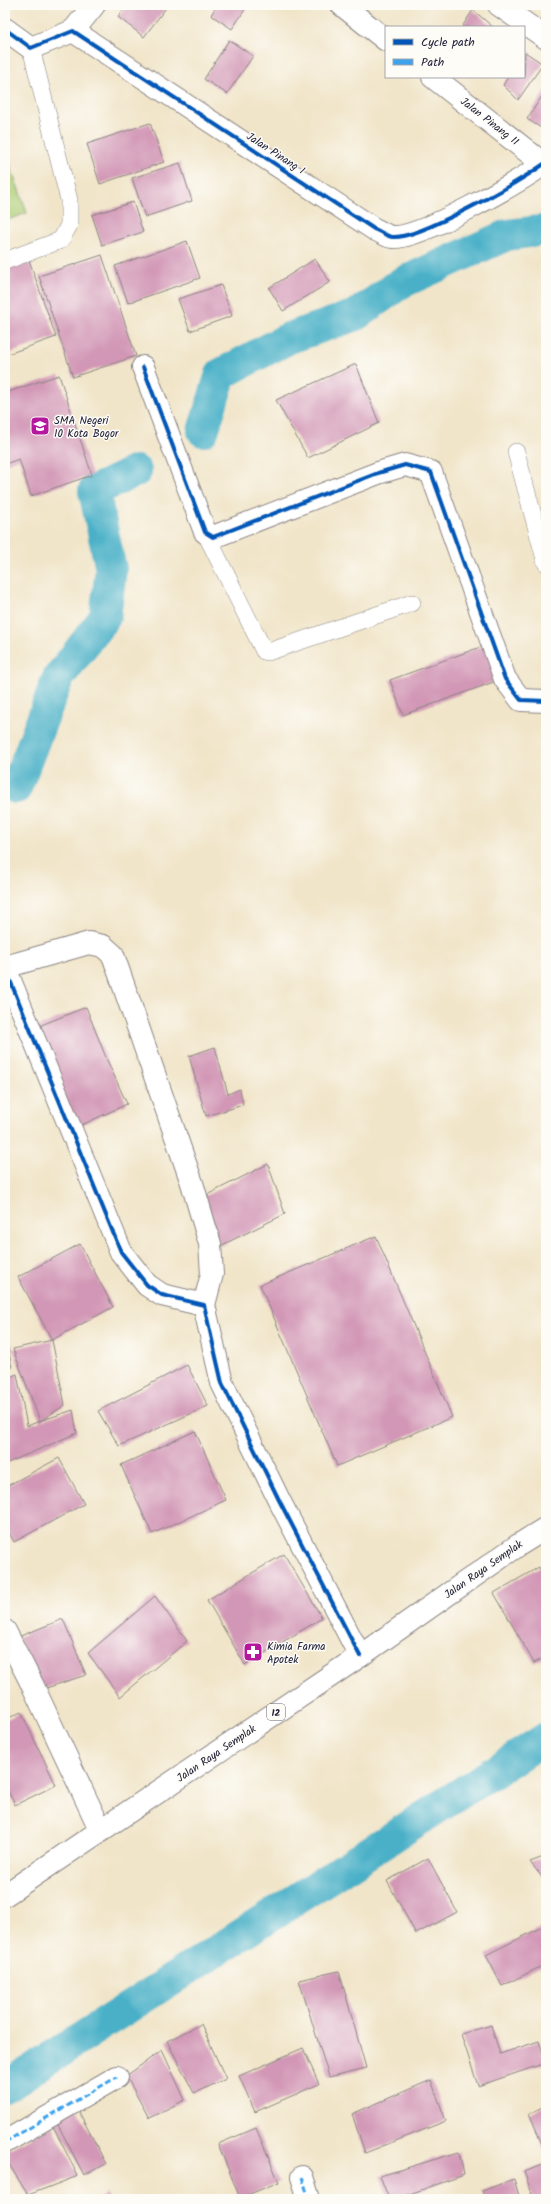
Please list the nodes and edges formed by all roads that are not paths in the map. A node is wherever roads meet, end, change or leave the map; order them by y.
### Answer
1 (94, 5) edge
2 (342, 5) edge
3 (499, 5) edge
4 (5, 29) edge
5 (73, 31) junction
6 (546, 38) edge
7 (385, 39) edge
8 (31, 48) junction
9 (434, 78) edge
10 (545, 165) edge
11 (5, 261) edge
12 (143, 366) dead end
13 (516, 452) dead end
14 (204, 532) junction
15 (546, 563) edge
16 (412, 603) dead end
17 (546, 701) edge
18 (5, 967) edge
19 (204, 1305) junction
20 (546, 1528) edge
21 (5, 1631) edge
22 (360, 1656) junction
23 (101, 1831) junction
24 (5, 1896) edge
25 (117, 2077) dead end
26 (5, 2142) edge
27 (302, 2177) dead end
28 (309, 2199) edge

1 - 5 street
2 - 7 street
3 - 6 street
4 - 8 street
5 - 8 street
5 - 10 street, Jalan Pinang I
8 - 11 lane
9 - 10 street, Jalan Pinang II
12 - 14 street
13 - 15 lane
14 - 16 lane
14 - 17 street
18 - 19 street
18 - 19 street
19 - 22 street
20 - 22 street, Jalan Raya Semplak / 12
21 - 23 street
22 - 23 street, Jalan Raya Semplak / 12
23 - 24 street, Jalan Raya Semplak / 12
25 - 26 street
27 - 28 street

